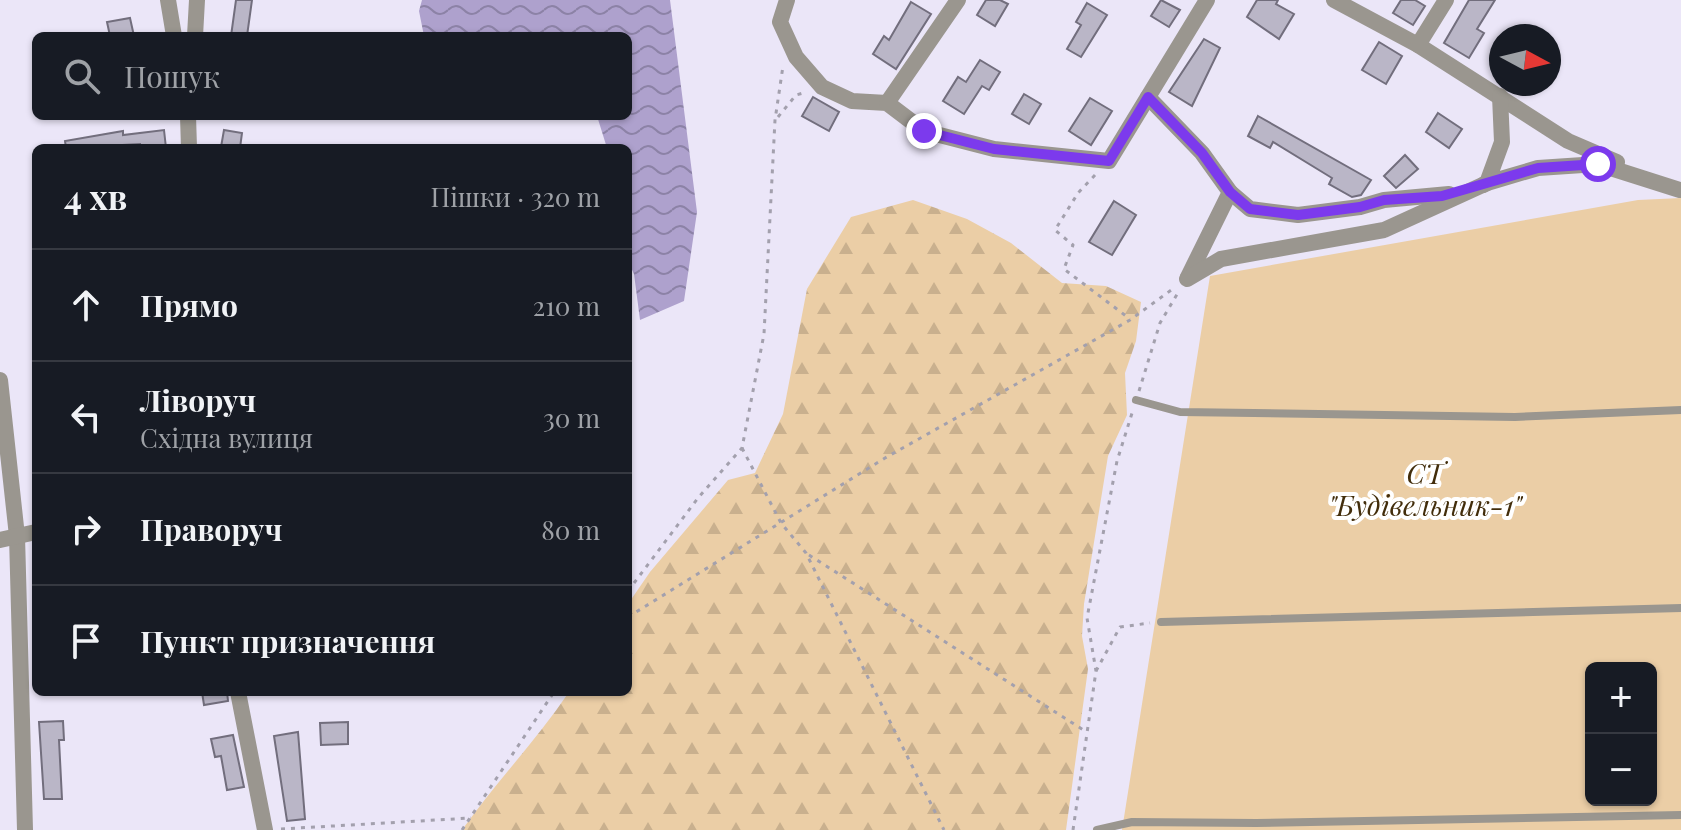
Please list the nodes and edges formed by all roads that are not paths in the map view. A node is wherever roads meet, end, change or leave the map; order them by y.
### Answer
1 (168, 0) edge
2 (197, 0) edge
3 (787, 0) edge
4 (958, 0) edge
5 (1207, 0) edge
6 (1334, 0) edge
7 (1446, 0) edge
8 (173, 32) edge
9 (195, 32) edge
10 (1418, 45) junction
11 (1489, 89) edge
12 (1500, 96) joint
13 (1148, 97) junction
14 (887, 103) junction
15 (190, 121) edge
16 (189, 144) edge
17 (1487, 183) junction
18 (1230, 192) junction
19 (0, 380) edge
20 (1136, 400) road end
21 (1681, 410) edge
22 (32, 533) edge
23 (8, 538) edge
24 (1681, 608) edge
25 (1161, 622) road end
26 (239, 696) edge
27 (1681, 815) edge
28 (25, 830) edge
29 (265, 830) edge
30 (1097, 830) edge

1 - 8 street
2 - 9 street
3 - 14 street
4 - 14 street
5 - 13 street
6 - 10 street
7 - 10 street
10 - 11 street
12 - 17 street
12 - 17 street
13 - 14 street
13 - 18 street
15 - 16 street
17 - 18 street
17 - 18 street
19 - 23 street
20 - 21 lane
22 - 23 street
23 - 28 street
24 - 25 lane
26 - 29 street
27 - 30 lane

